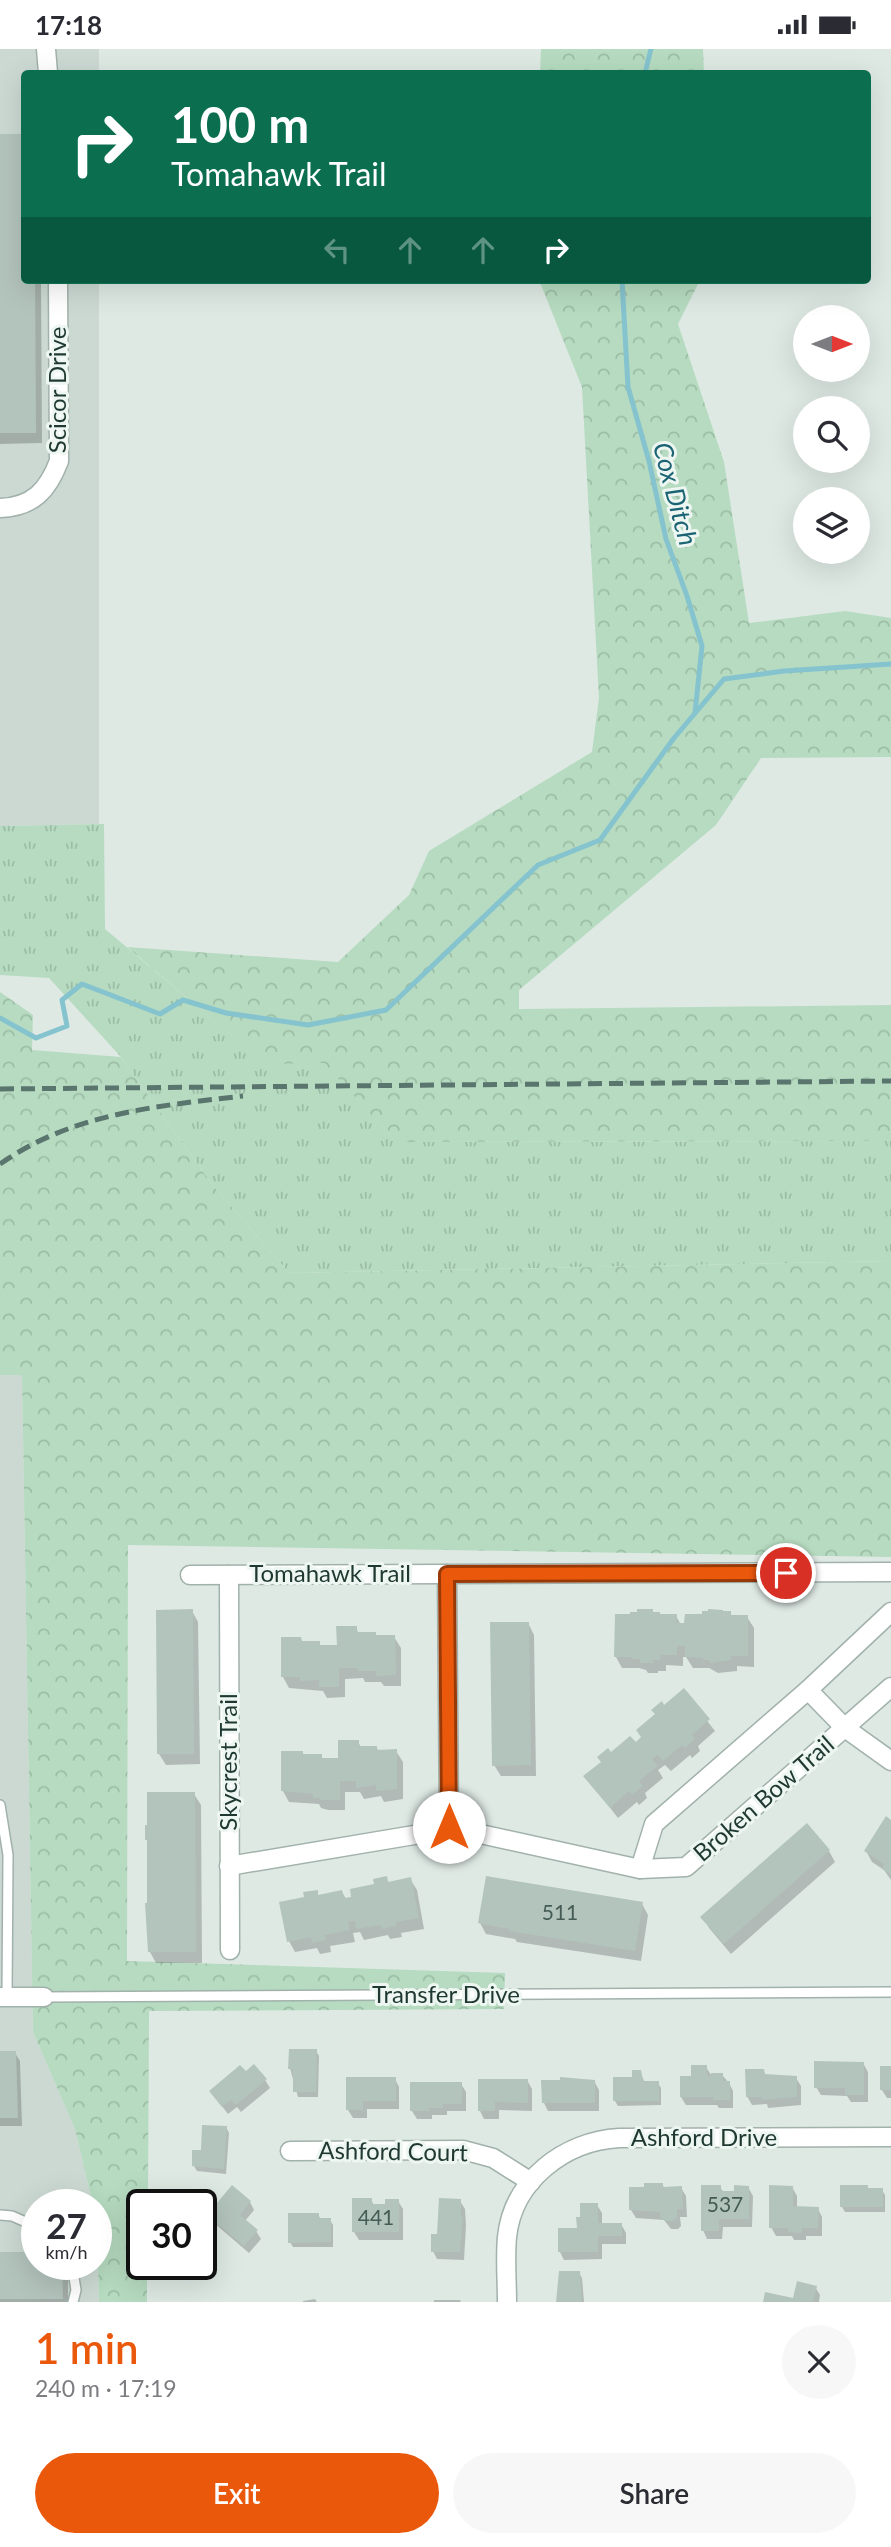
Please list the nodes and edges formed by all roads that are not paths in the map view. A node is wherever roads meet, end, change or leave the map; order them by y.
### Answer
1 (46, 49) edge
2 (48, 70) edge
3 (58, 284) edge
4 (0, 508) edge
5 (891, 1572) edge
6 (447, 1574) junction
7 (190, 1575) dead end
8 (229, 1575) junction
9 (891, 1612) edge
10 (891, 1687) edge
11 (808, 1690) junction
12 (845, 1728) junction
13 (891, 1761) edge
14 (0, 1805) edge
15 (449, 1827) junction
16 (229, 1866) junction
17 (640, 1869) junction
18 (230, 1950) dead end
19 (891, 1992) edge
20 (4, 1997) edge
21 (44, 1997) joint
22 (891, 2137) edge
23 (290, 2151) dead end
24 (531, 2182) junction
25 (0, 2215) edge
26 (21, 2220) edge
27 (74, 2280) edge
28 (74, 2302) edge
29 (507, 2302) edge

1 - 2 street
3 - 4 street, Scicor Drive
5 - 6 street, Tomahawk Trail
6 - 8 street, Tomahawk Trail
6 - 15 street
7 - 8 street, Tomahawk Trail
8 - 16 street, Skycrest Trail
9 - 11 street
10 - 12 street, Broken Bow Trail
11 - 12 street, Broken Bow Trail
11 - 17 street
12 - 13 street, Broken Bow Trail
12 - 17 street, Broken Bow Trail
14 - 20 lane
15 - 16 street, Broken Bow Trail
15 - 17 street, Broken Bow Trail
16 - 18 street, Skycrest Trail
19 - 21 lane, Transfer Drive
20 - 21 street, Transfer Drive
22 - 24 street, Ashford Drive
23 - 24 street, Ashford Court
24 - 29 street, Ashford Drive
25 - 26 lane
27 - 28 lane

